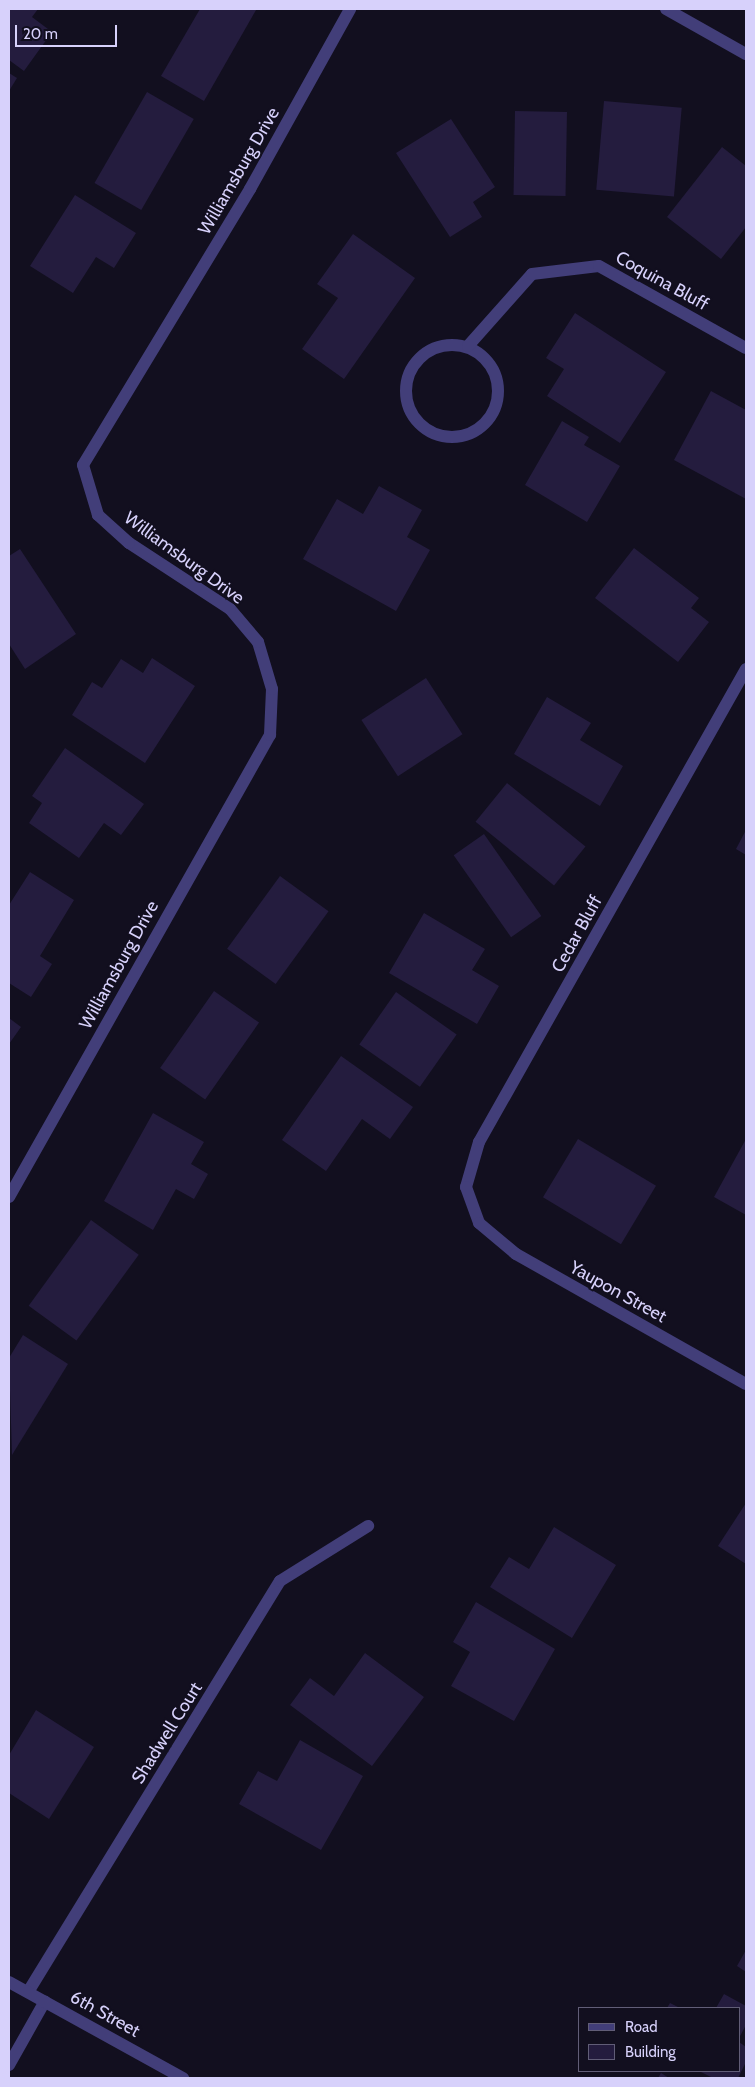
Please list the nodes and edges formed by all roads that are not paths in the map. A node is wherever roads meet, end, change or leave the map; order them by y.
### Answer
1 (350, 9) edge
2 (666, 9) edge
3 (746, 54) edge
4 (468, 346) junction
5 (746, 348) edge
6 (746, 669) edge
7 (9, 1197) edge
8 (479, 1222) joint
9 (746, 1384) edge
10 (368, 1526) dead end
11 (9, 1982) edge
12 (28, 1992) junction
13 (45, 2001) junction
14 (9, 2066) edge
15 (183, 2078) edge

1 - 7 street, Williamsburg Drive
2 - 3 street
4 - 4 street
4 - 5 street, Coquina Bluff
6 - 8 street, Cedar Bluff
8 - 9 street, Yaupon Street
10 - 12 street, Shadwell Court
11 - 12 street, 6th Street
12 - 13 street, 6th Street
13 - 14 street
13 - 15 street, 6th Street

